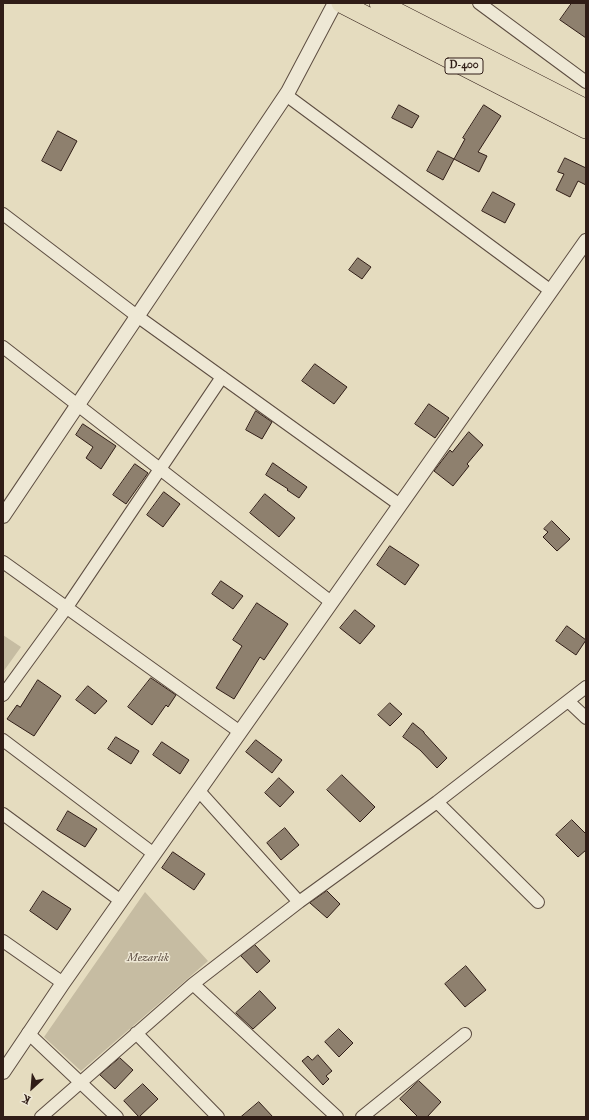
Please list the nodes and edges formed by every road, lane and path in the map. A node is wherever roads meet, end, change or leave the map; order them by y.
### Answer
1 (335, 3) edge
2 (341, 3) edge
3 (379, 3) edge
4 (479, 3) edge
5 (586, 82) edge
6 (286, 94) junction
7 (586, 109) edge
8 (586, 129) edge
9 (3, 214) edge
10 (586, 240) edge
11 (550, 291) junction
12 (137, 316) junction
13 (3, 347) edge
14 (222, 377) junction
15 (78, 404) junction
16 (161, 469) junction
17 (400, 505) junction
18 (3, 516) edge
19 (3, 562) edge
20 (331, 602) junction
21 (66, 607) junction
22 (586, 687) edge
23 (3, 695) edge
24 (568, 701) junction
25 (586, 718) edge
26 (240, 732) junction
27 (3, 740) edge
28 (199, 791) junction
29 (437, 802) junction
30 (3, 814) edge
31 (154, 854) junction
32 (121, 901) junction
33 (299, 902) junction
34 (538, 902) dead end
35 (3, 942) edge
36 (63, 983) junction
37 (193, 984) junction
38 (136, 1033) junction
39 (28, 1034) junction
40 (465, 1034) dead end
41 (5, 1065) edge
42 (80, 1082) junction
43 (41, 1117) edge
44 (117, 1117) edge
45 (218, 1117) edge
46 (337, 1117) edge
47 (362, 1117) edge

1 - 6 street
2 - 8 highway, D-400
3 - 7 highway, D-400
4 - 5 street
6 - 11 street
6 - 12 street
9 - 12 street
10 - 11 street
11 - 17 street
12 - 14 street
12 - 15 street
13 - 15 street
14 - 16 street
14 - 17 street
15 - 16 street
15 - 18 street
16 - 20 street
16 - 21 street
17 - 20 street
19 - 21 street
20 - 26 street
21 - 23 street
21 - 26 street
22 - 24 street
24 - 25 street
24 - 29 street
26 - 28 street
27 - 31 street
28 - 31 street
28 - 33 street
29 - 33 street
29 - 34 street
30 - 32 street
31 - 32 street
32 - 36 street
33 - 37 street
35 - 36 street
36 - 39 street
37 - 38 street
37 - 46 street
38 - 42 street
38 - 45 street
39 - 41 street
39 - 42 street
40 - 47 street
42 - 43 street
42 - 44 street

